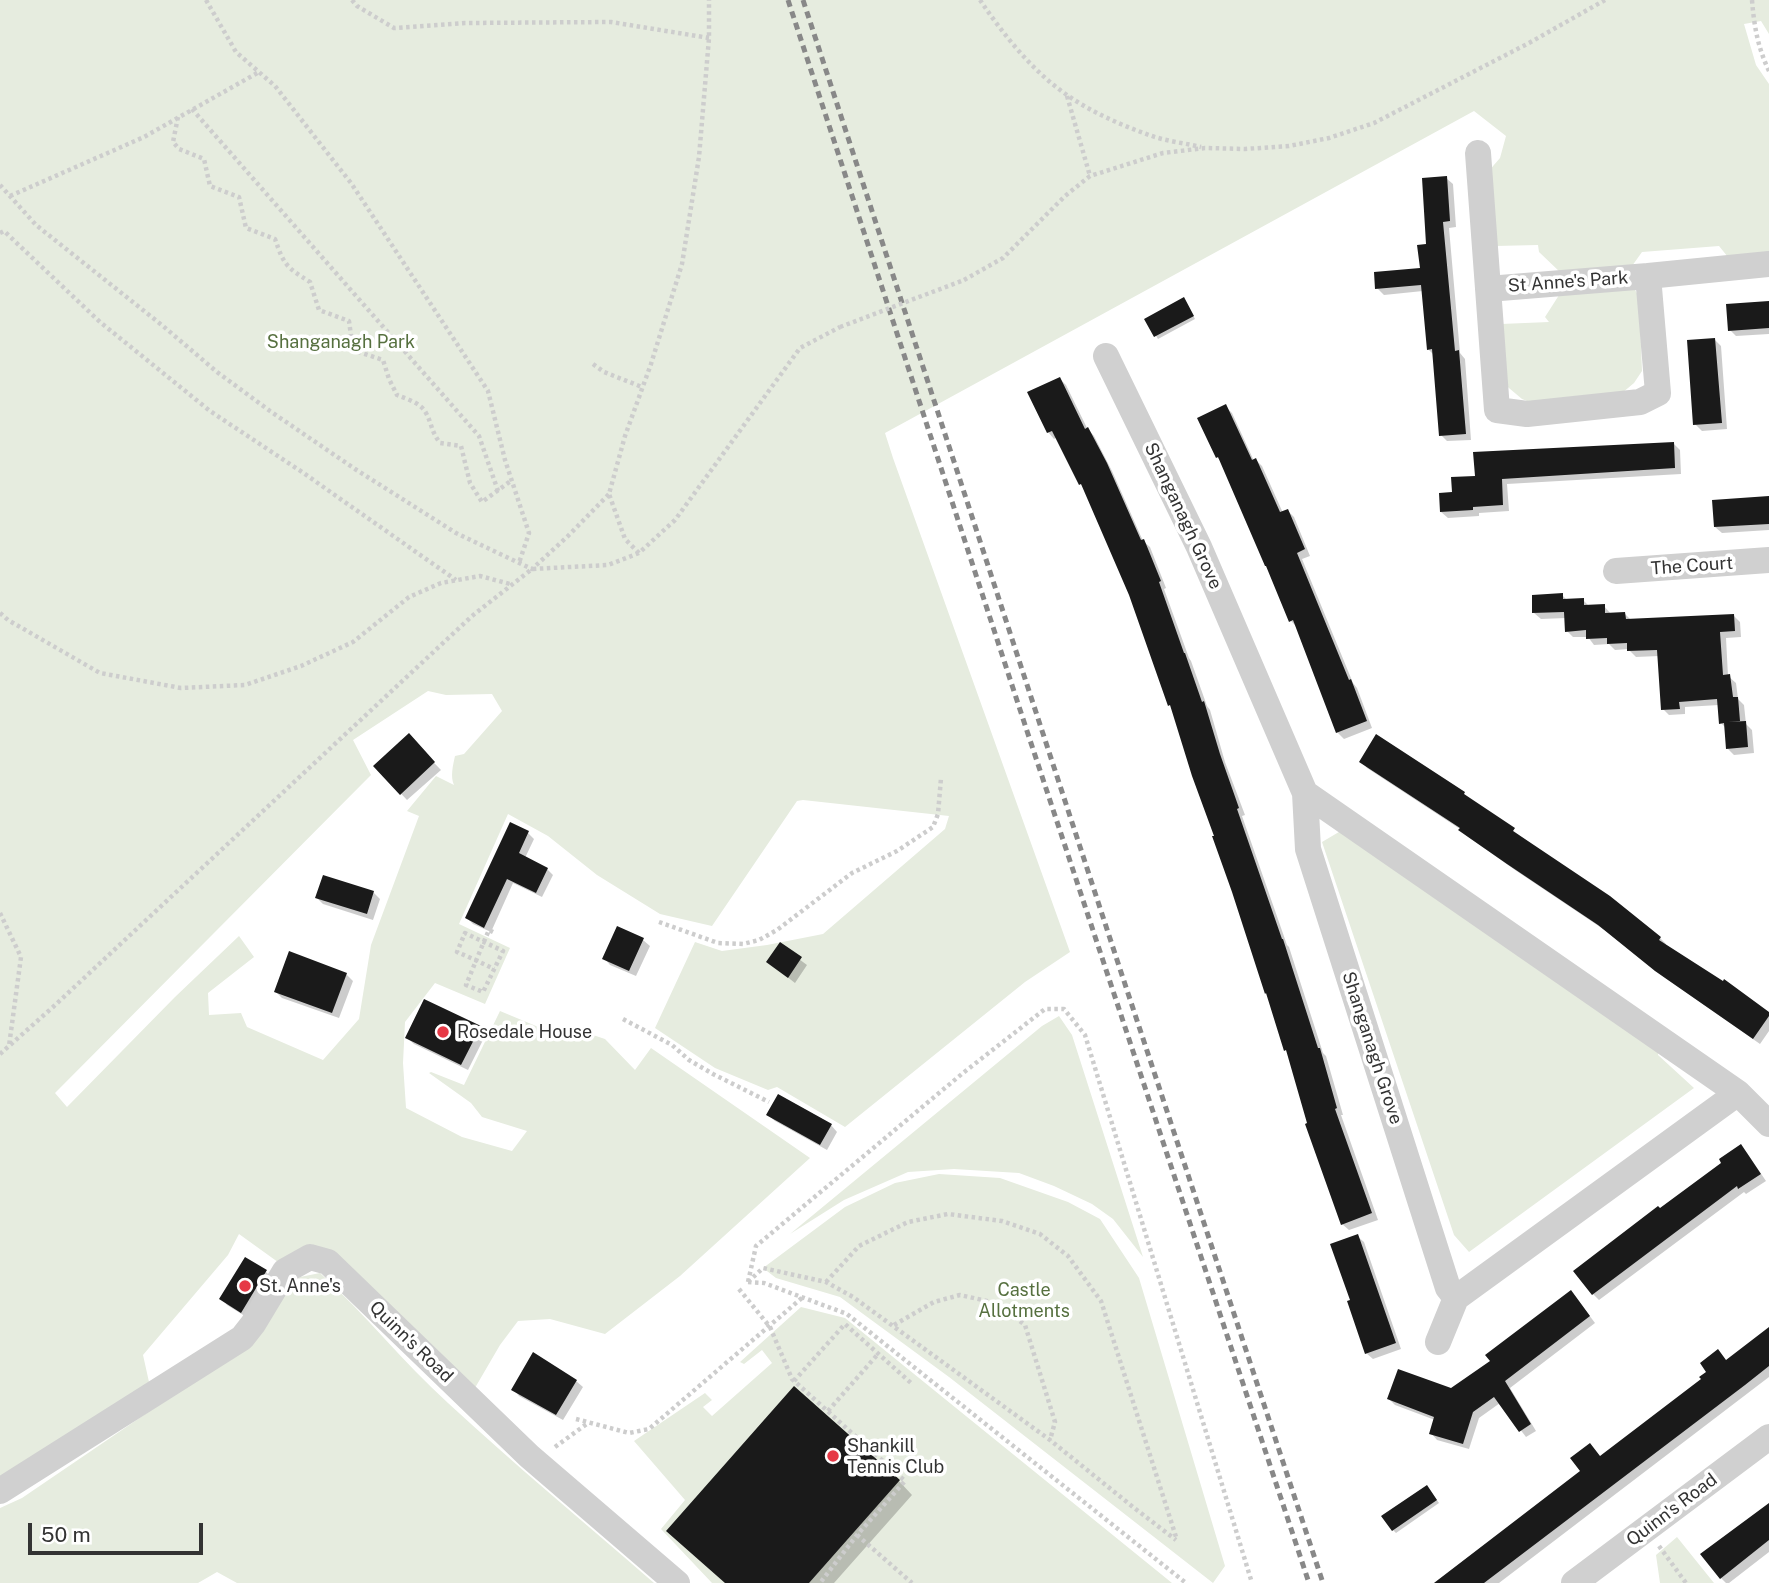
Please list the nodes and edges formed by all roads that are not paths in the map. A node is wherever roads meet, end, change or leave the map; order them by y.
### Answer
1 (1478, 153) dead end
2 (1769, 264) edge
3 (1648, 276) junction
4 (1488, 289) junction
5 (1106, 356) dead end
6 (1769, 560) edge
7 (1616, 571) dead end
8 (1306, 793) junction
9 (1738, 1093) junction
10 (1769, 1125) edge
11 (1456, 1298) junction
12 (1438, 1342) dead end
13 (1769, 1437) edge
14 (0, 1491) edge
15 (677, 1583) edge
16 (1574, 1583) edge

1 - 4 street, St Anne's Park
2 - 3 street, St Anne's Park
3 - 4 street, St Anne's Park
3 - 4 street, St Anne's Park
5 - 8 street, Shanganagh Grove
6 - 7 street, The Court
8 - 9 street
8 - 11 street, Shanganagh Grove
9 - 10 street
9 - 11 street
11 - 12 street
13 - 16 street, Quinn's Road
14 - 15 street, Quinn's Road

